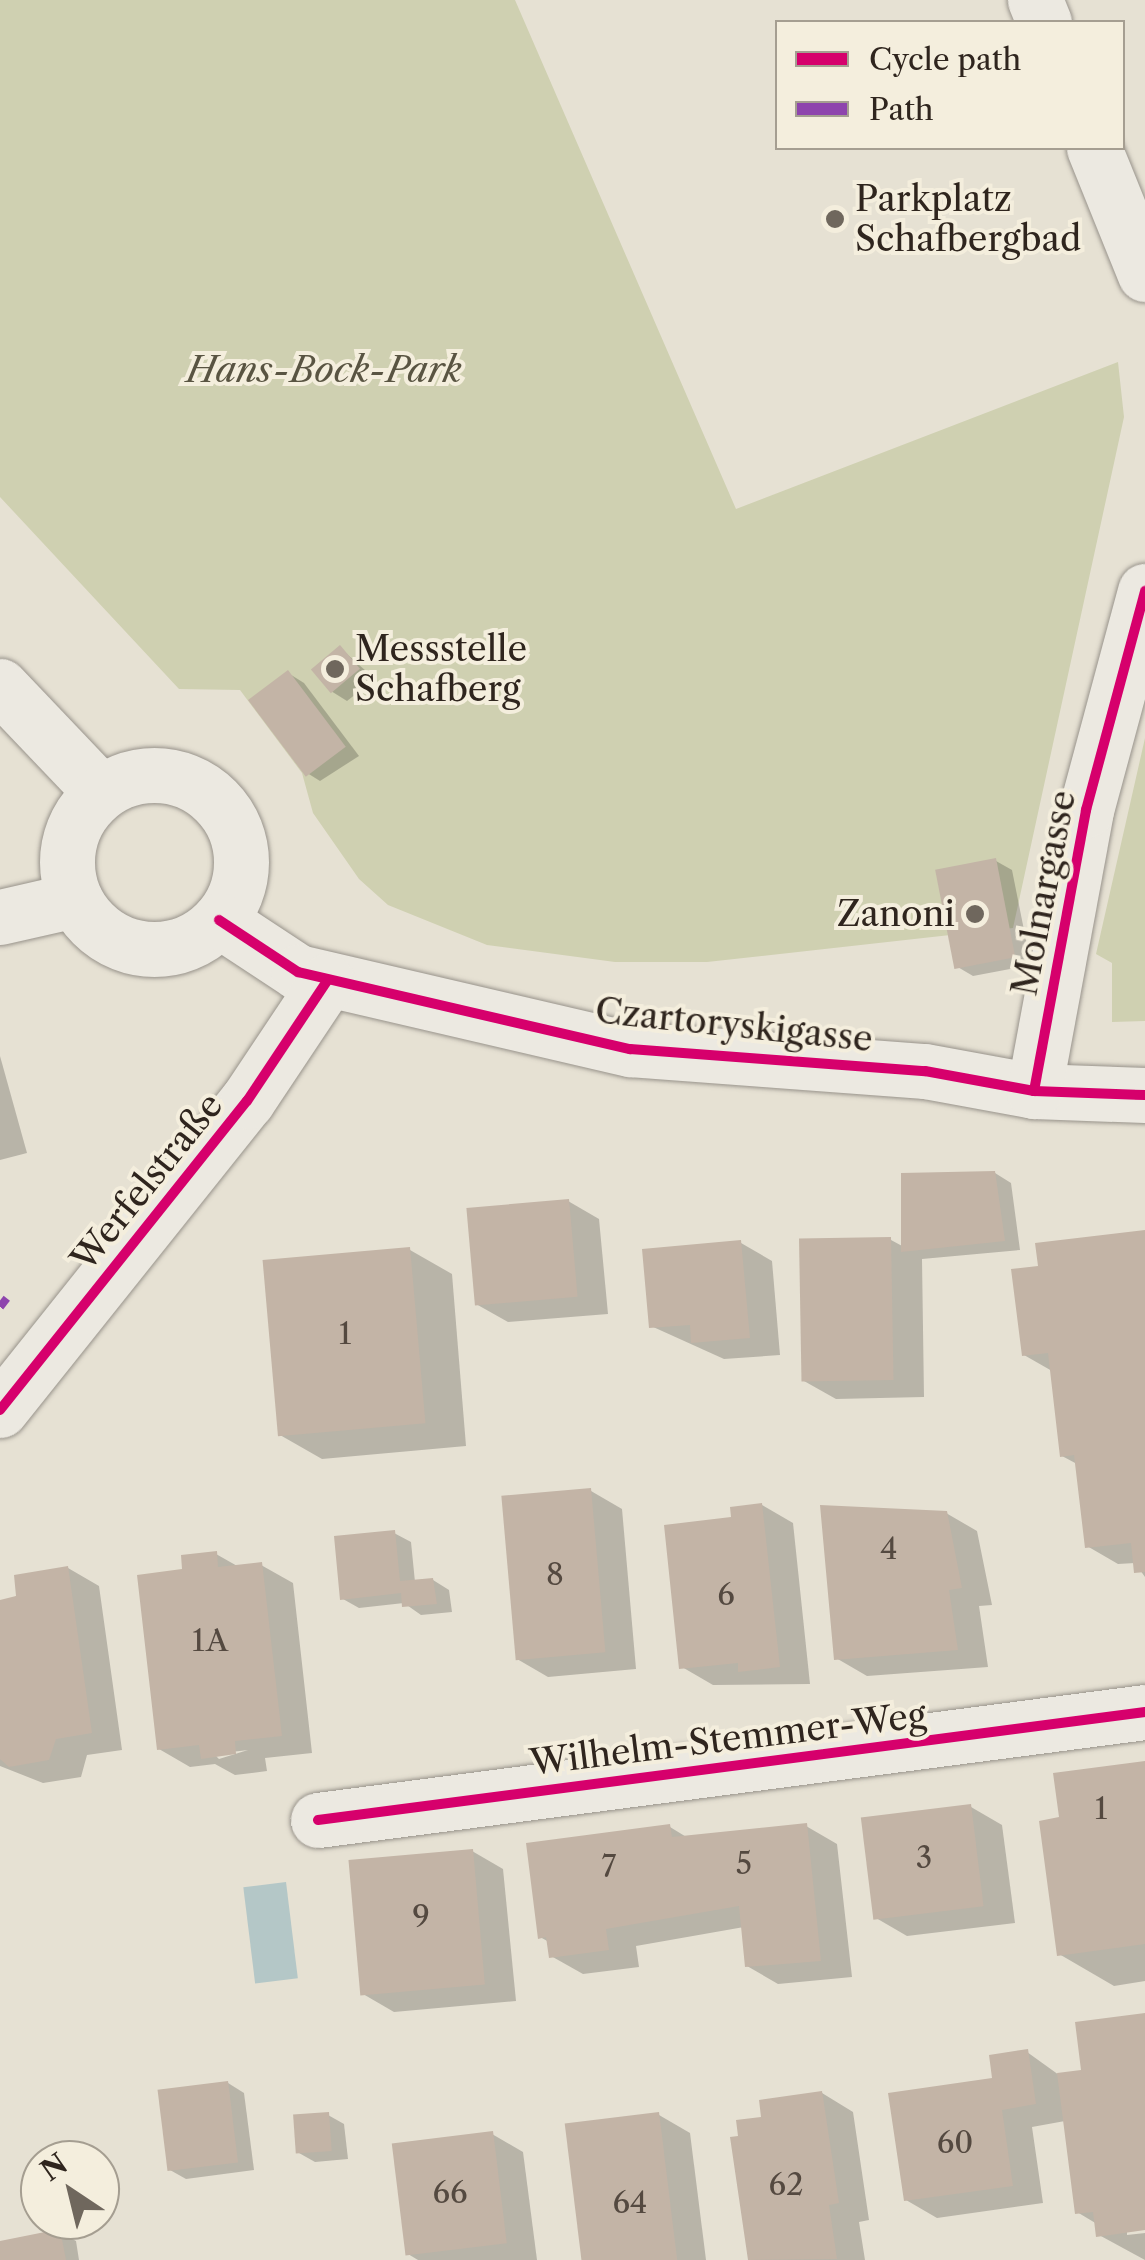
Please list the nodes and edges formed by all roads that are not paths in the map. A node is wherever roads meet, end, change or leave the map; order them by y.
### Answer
1 (1095, 150) edge
2 (1145, 274) edge
3 (1145, 591) edge
4 (0, 686) edge
5 (101, 792) junction
6 (75, 900) junction
7 (0, 918) edge
8 (219, 920) junction
9 (327, 981) junction
10 (1034, 1092) junction
11 (1145, 1096) edge
12 (0, 1410) edge
13 (1145, 1712) edge
14 (318, 1820) dead end

1 - 2 street
3 - 10 street, Molnargasse
4 - 5 street
5 - 6 street
5 - 8 street
6 - 7 street
6 - 8 street
8 - 9 street, Czartoryskigasse
9 - 10 street, Czartoryskigasse
9 - 12 street, Werfelstraße
10 - 11 street, Czartoryskigasse
13 - 14 street, Wilhelm-Stemmer-Weg

